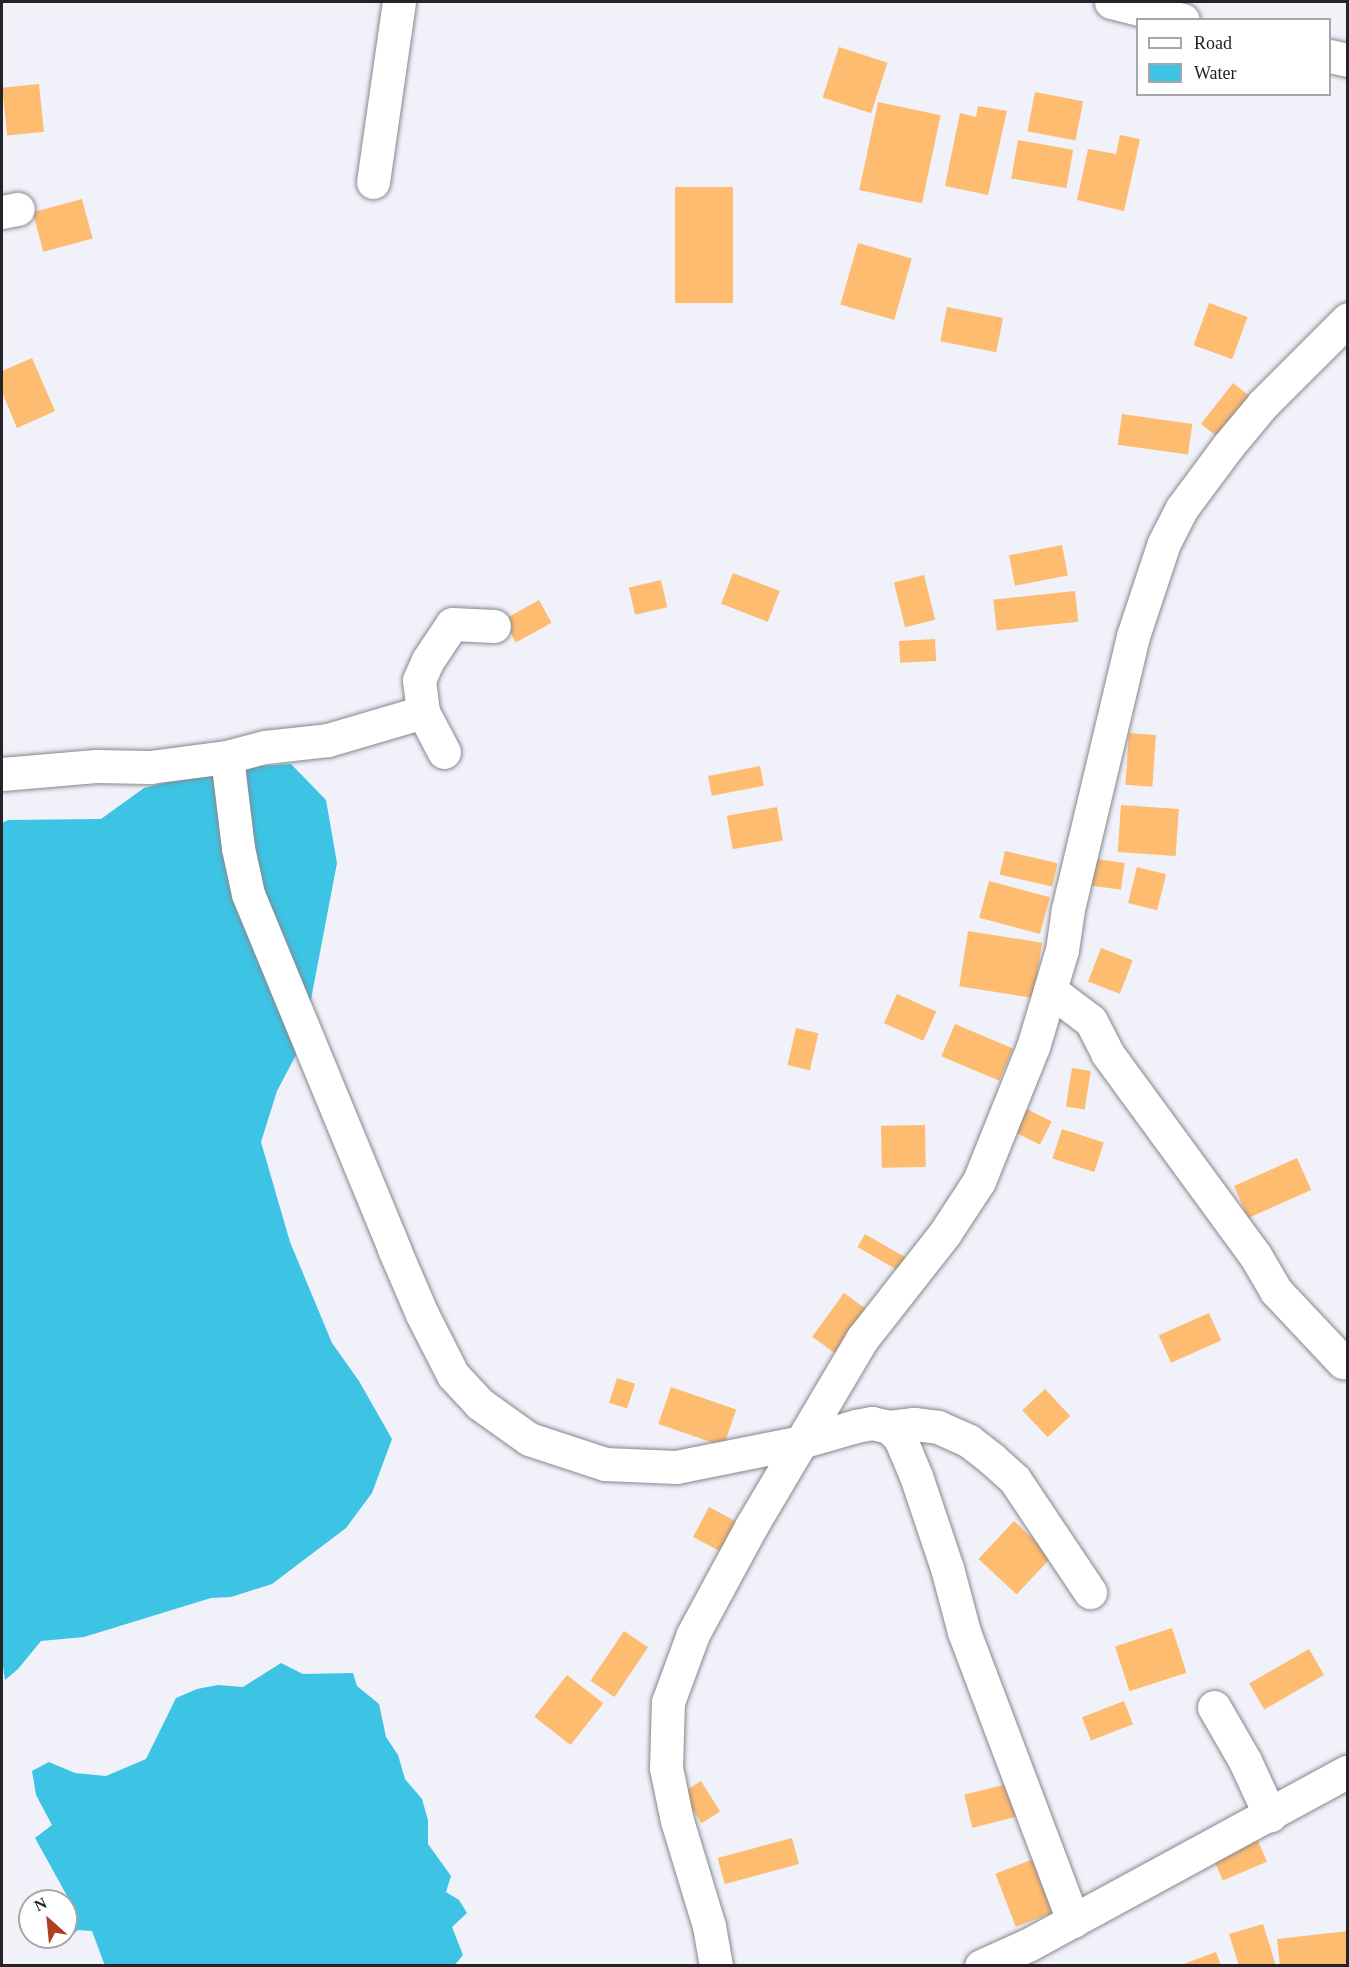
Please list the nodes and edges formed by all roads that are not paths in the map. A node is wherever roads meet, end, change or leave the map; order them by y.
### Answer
1 (399, 2) edge
2 (1111, 2) edge
3 (1175, 18) edge
4 (1331, 56) edge
5 (1347, 60) edge
6 (373, 182) dead end
7 (1347, 319) edge
8 (494, 626) dead end
9 (423, 712) junction
10 (444, 752) dead end
11 (227, 758) junction
12 (5, 770) edge
13 (1050, 990) junction
14 (1343, 1362) dead end
15 (889, 1427) junction
16 (801, 1442) junction
17 (1090, 1592) dead end
18 (1214, 1707) dead end
19 (1347, 1771) edge
20 (1270, 1815) junction
21 (1073, 1921) junction
22 (716, 1965) edge
23 (981, 1965) edge

1 - 6 street
2 - 3 street
4 - 5 street
7 - 13 street
8 - 9 street
9 - 10 street
9 - 11 street
11 - 12 street
11 - 16 street
13 - 14 street
13 - 16 street
15 - 16 street
15 - 17 street
15 - 21 street
16 - 22 street
18 - 20 street
19 - 20 street
20 - 21 street
21 - 23 street

